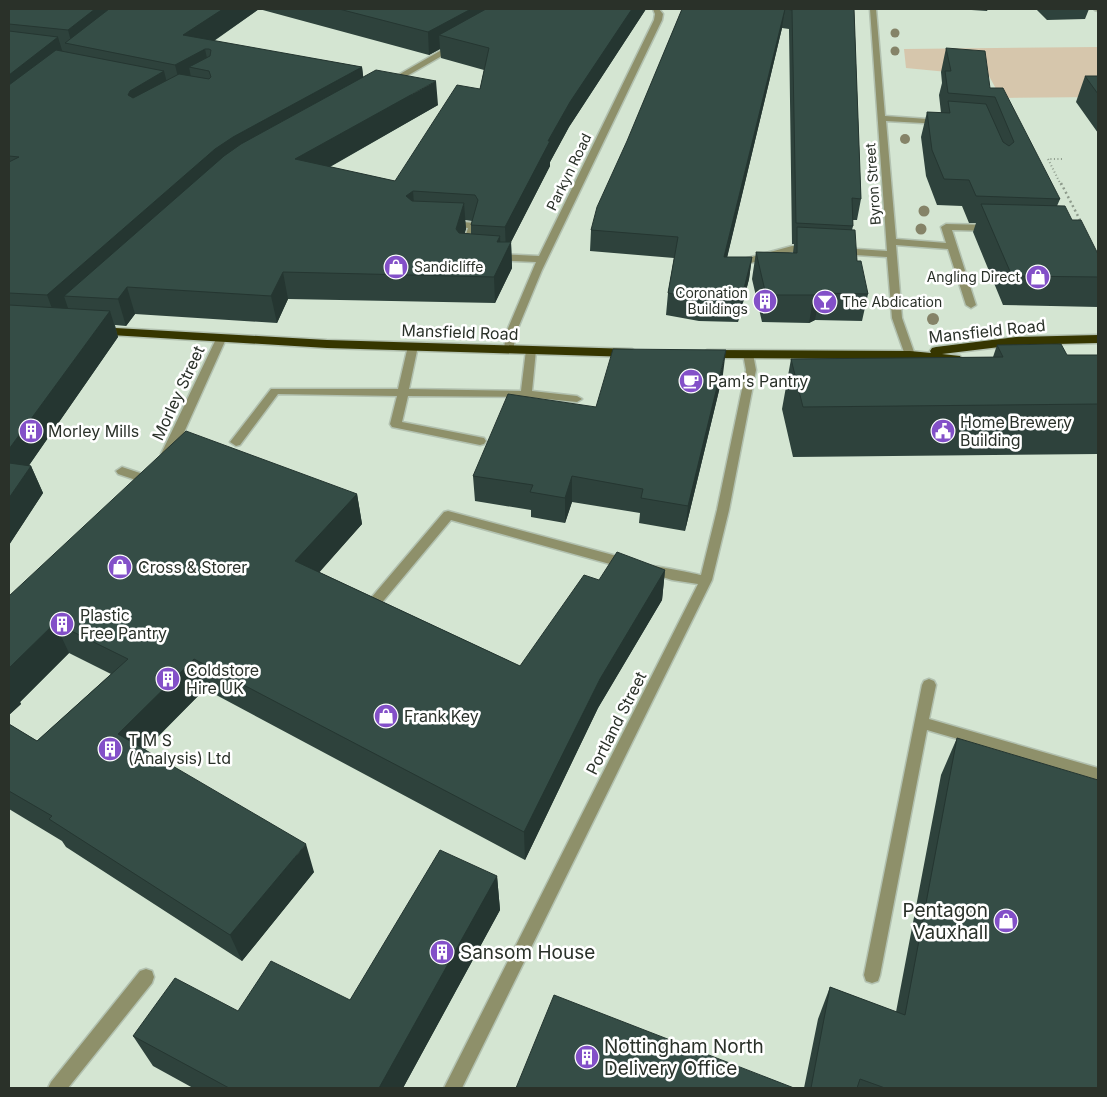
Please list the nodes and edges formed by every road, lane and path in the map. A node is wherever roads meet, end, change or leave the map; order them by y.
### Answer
1 (656, 9) edge
2 (873, 9) edge
3 (462, 42) edge
4 (385, 85) edge
5 (882, 118) junction
6 (946, 123) edge
7 (1064, 159) dead end
8 (434, 223) edge
9 (1005, 228) edge
10 (1085, 230) edge
11 (891, 242) junction
12 (952, 246) junction
13 (892, 254) junction
14 (542, 259) junction
15 (731, 265) edge
16 (971, 305) dead end
17 (87, 330) edge
18 (221, 339) junction
19 (1098, 339) edge
20 (413, 346) junction
21 (509, 349) junction
22 (531, 350) junction
23 (642, 353) edge
24 (694, 354) edge
25 (748, 354) junction
26 (910, 355) junction
27 (967, 360) edge
28 (403, 392) junction
29 (526, 394) junction
30 (577, 399) dead end
31 (480, 441) dead end
32 (236, 442) dead end
33 (122, 471) dead end
34 (706, 580) junction
35 (370, 608) edge
36 (930, 685) dead end
37 (922, 723) junction
38 (1098, 774) edge
39 (872, 976) dead end
40 (146, 977) dead end
41 (57, 1088) edge
42 (453, 1088) edge

1 - 14 street, Parkyn Road
2 - 5 street, Byron Street
3 - 4 street
5 - 6 street
5 - 11 street, Byron Street
7 - 10 path
8 - 14 street
9 - 12 street
11 - 12 street
11 - 13 street, Byron Street
12 - 16 street
13 - 15 street
13 - 26 street, Byron Street
14 - 21 street, Parkyn Road
17 - 18 highway, Mansfield Road
18 - 20 highway, Mansfield Road
18 - 33 street, Morley Street
19 - 26 highway, Mansfield Road
20 - 21 highway, Mansfield Road
20 - 28 street
21 - 22 highway, Mansfield Road
22 - 23 highway, Mansfield Road
22 - 29 street
24 - 25 highway, Mansfield Road
25 - 26 highway, Mansfield Road
25 - 34 street, Portland Street
26 - 27 highway, Mansfield Road
28 - 29 street
28 - 31 street
28 - 32 street
29 - 30 street
34 - 35 street
34 - 42 street, Portland Street
36 - 37 street
37 - 38 street
37 - 39 street
40 - 41 street

